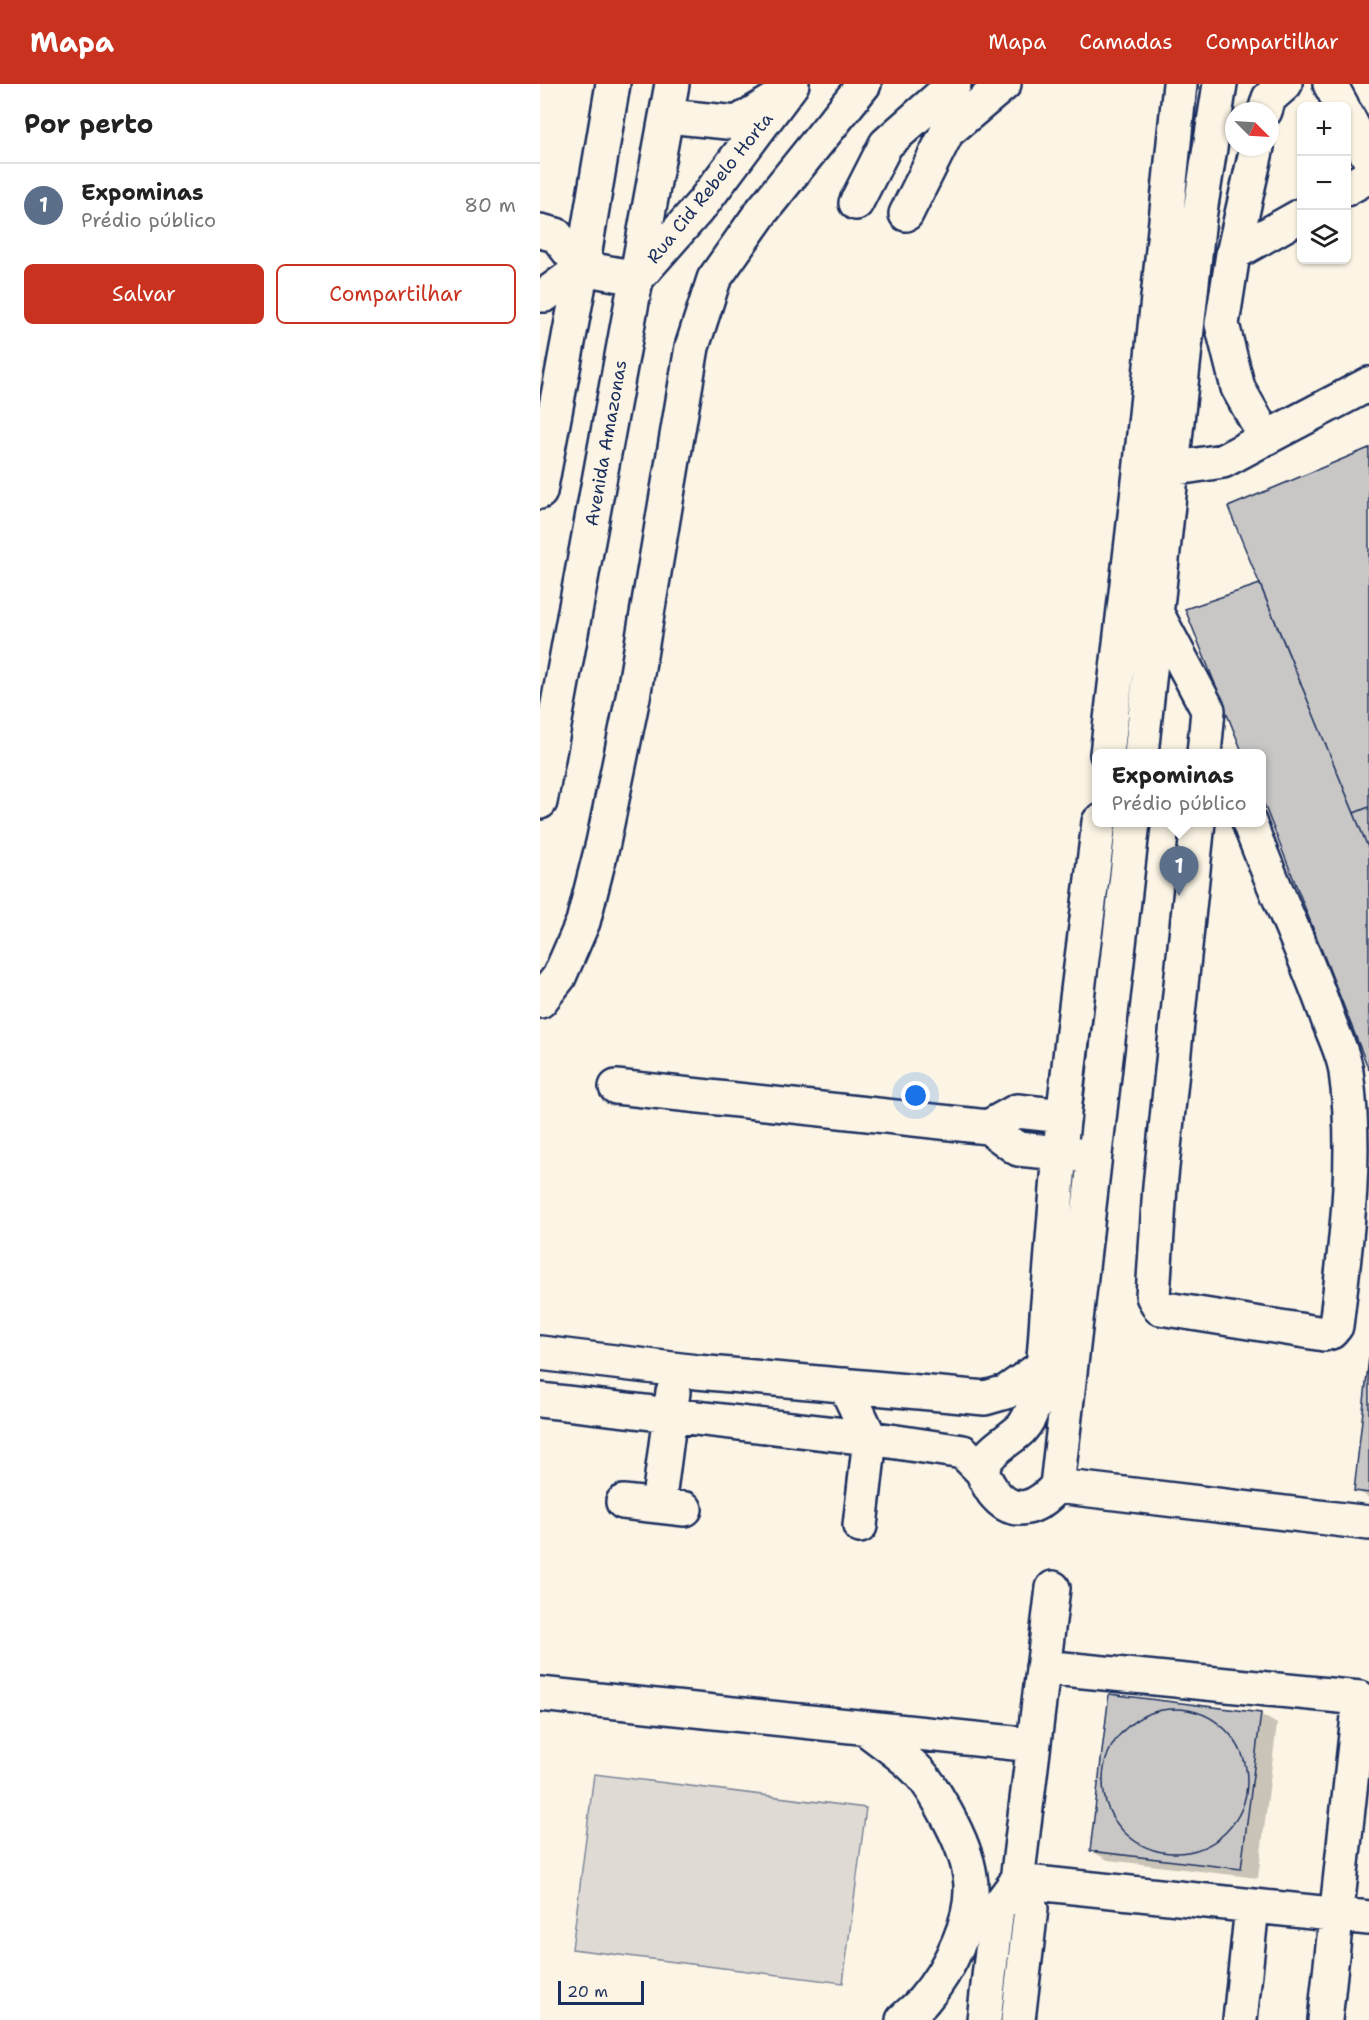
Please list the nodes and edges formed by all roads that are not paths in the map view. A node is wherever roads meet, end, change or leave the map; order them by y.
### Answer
1 (613, 84) edge
2 (672, 84) edge
3 (864, 84) edge
4 (954, 84) edge
5 (1004, 84) edge
6 (1180, 84) edge
7 (1220, 84) edge
8 (1285, 84) edge
9 (1330, 84) edge
10 (788, 90) edge
11 (1268, 102) edge
12 (1352, 115) edge
13 (667, 116) junction
14 (1369, 158) edge
15 (1254, 160) edge
16 (1369, 176) edge
17 (1351, 187) edge
18 (856, 203) dead end
19 (906, 214) dead end
20 (1297, 218) edge
21 (540, 231) edge
22 (1233, 254) junction
23 (582, 268) junction
24 (637, 278) junction
25 (540, 294) edge
26 (1369, 384) edge
27 (1266, 438) junction
28 (1156, 471) junction
29 (540, 492) edge
30 (1157, 614) junction
31 (1124, 615) junction
32 (1208, 710) junction
33 (1107, 749) edge
34 (1141, 749) edge
35 (1204, 749) edge
36 (1223, 749) edge
37 (540, 802) edge
38 (1098, 827) edge
39 (1132, 827) edge
40 (1197, 827) edge
41 (1251, 827) edge
42 (540, 1001) edge
43 (616, 1087) dead end
44 (1064, 1116) junction
45 (988, 1126) junction
46 (1060, 1154) junction
47 (1095, 1155) junction
48 (540, 1353) edge
49 (1042, 1366) junction
50 (697, 1372) junction
51 (845, 1385) junction
52 (540, 1400) edge
53 (669, 1414) junction
54 (870, 1438) junction
55 (983, 1472) junction
56 (1057, 1486) junction
57 (623, 1502) dead end
58 (1369, 1523) edge
59 (861, 1527) dead end
60 (1053, 1588) dead end
61 (1043, 1667) junction
62 (548, 1699) edge
63 (865, 1728) junction
64 (1033, 1745) junction
65 (1017, 1881) junction
66 (1252, 1907) junction
67 (1335, 1915) junction
68 (1369, 1918) edge
69 (903, 2020) edge
70 (984, 2020) edge
71 (1018, 2020) edge
72 (1240, 2020) edge
73 (1325, 2020) edge

1 - 23 main road
2 - 13 main road, Avenida Amazonas
3 - 42 main road
4 - 18 main road
5 - 19 main road
6 - 28 main road
7 - 28 main road
8 - 11 main road
9 - 12 main road
10 - 13 main road, Rua Cid Rebelo Horta
10 - 24 main road, Rua Cid Rebelo Horta
12 - 14 main road
13 - 24 main road, Avenida Amazonas
15 - 22 main road
16 - 17 main road
20 - 22 main road
21 - 23 main road
22 - 27 main road
23 - 24 main road
23 - 25 main road
23 - 29 main road
24 - 37 main road, Avenida Amazonas
26 - 27 main road
27 - 28 main road
28 - 30 main road
28 - 31 main road
30 - 31 main road
30 - 32 main road
30 - 34 main road
31 - 33 main road
32 - 35 main road
32 - 36 main road
38 - 44 main road
39 - 47 main road
40 - 41 main road
43 - 45 main road
44 - 45 main road
44 - 46 main road
45 - 46 main road
46 - 47 main road
46 - 49 main road
47 - 56 main road
48 - 50 main road
49 - 51 main road
49 - 55 main road
50 - 51 main road
50 - 53 main road
51 - 54 main road
52 - 53 main road
53 - 54 main road
53 - 57 main road
54 - 55 main road
54 - 59 main road
55 - 56 main road
56 - 58 main road
60 - 61 main road
61 - 64 main road
61 - 67 main road
62 - 63 main road
63 - 64 main road
63 - 69 main road
64 - 65 main road
65 - 66 main road
65 - 70 main road
65 - 71 main road
66 - 67 main road
66 - 72 main road
67 - 68 main road
67 - 73 main road

